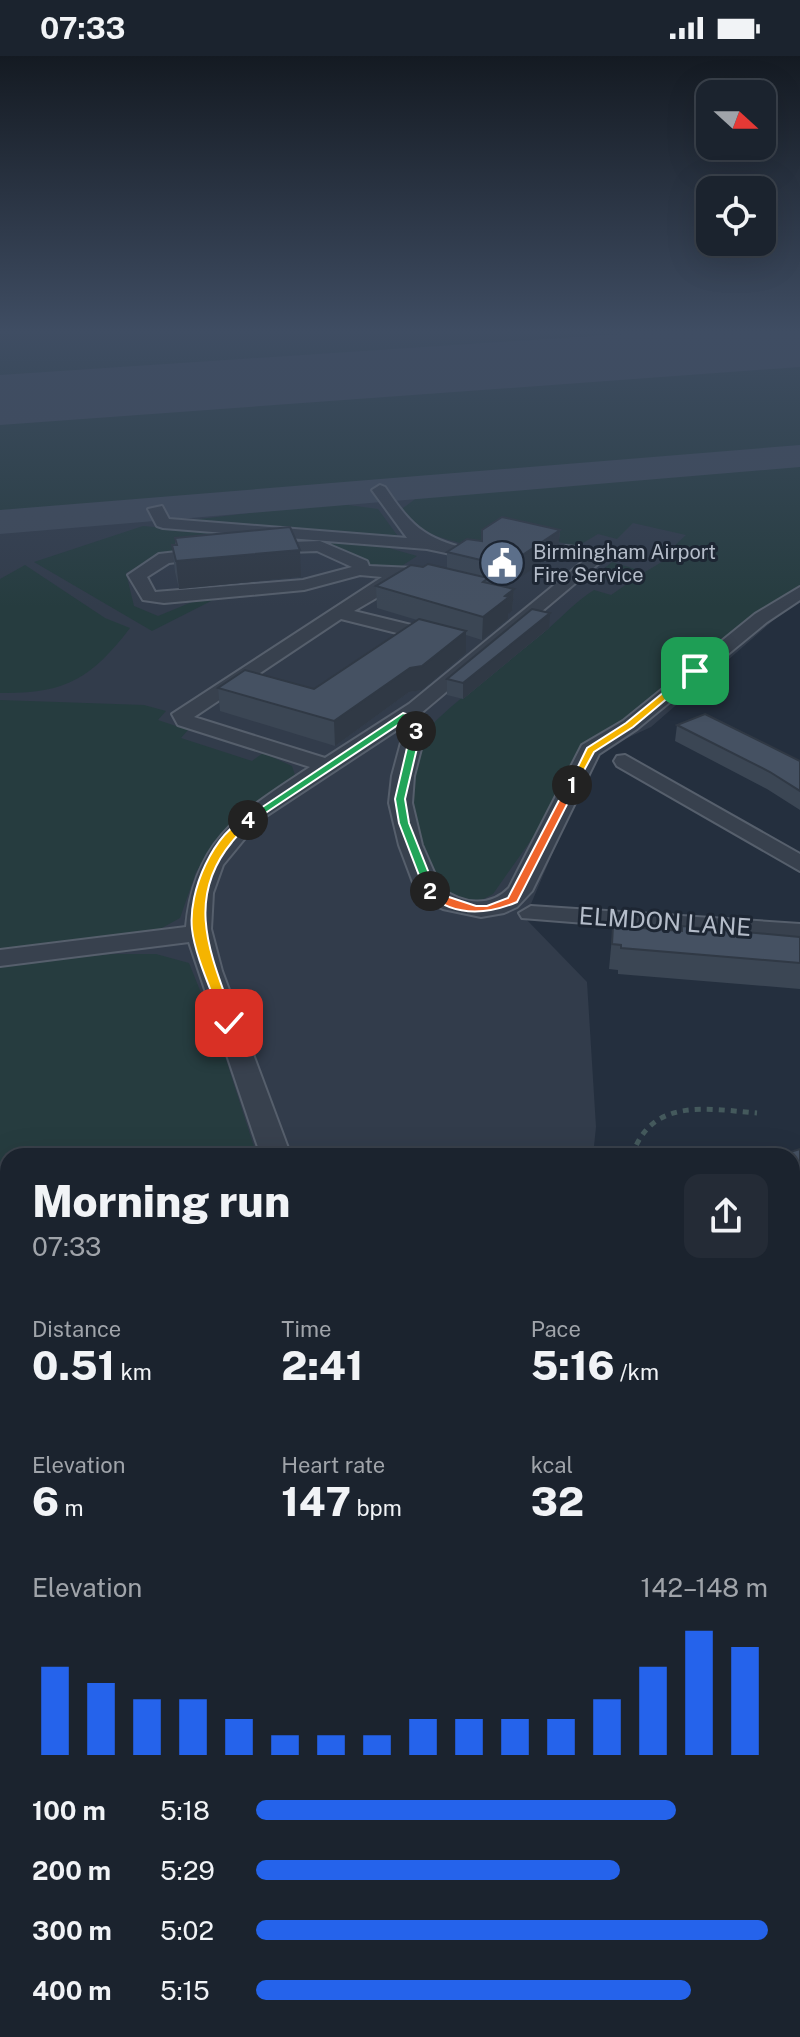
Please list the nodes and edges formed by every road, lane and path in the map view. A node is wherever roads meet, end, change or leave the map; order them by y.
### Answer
1 (380, 490) dead end
2 (156, 509) dead end
3 (434, 546) junction
4 (572, 550) dead end
5 (473, 556) edge
6 (360, 570) junction
7 (401, 573) junction
8 (434, 579) edge
9 (800, 592) edge
10 (509, 598) edge
11 (539, 605) junction
12 (338, 613) junction
13 (414, 632) junction
14 (390, 649) edge
15 (485, 649) junction
16 (237, 676) junction
17 (263, 683) edge
18 (406, 715) junction
19 (625, 761) dead end
20 (328, 766) junction
21 (800, 864) edge
22 (531, 913) dead end
23 (800, 932) edge
24 (199, 933) junction
25 (0, 958) edge
26 (757, 1113) dead end
27 (273, 1148) edge
28 (635, 1148) edge

1 - 3 street
2 - 3 street
3 - 5 street
3 - 7 street
4 - 11 street
6 - 6 street
6 - 7 street
7 - 8 street
7 - 12 street
9 - 18 street
10 - 11 street
11 - 15 street
12 - 13 street
12 - 16 street
13 - 14 street
13 - 15 street
15 - 18 street
16 - 17 street
16 - 20 street
18 - 20 street
19 - 21 street
20 - 24 street
22 - 23 street, ELMDON LANE
24 - 25 street
24 - 27 street
26 - 28 path

